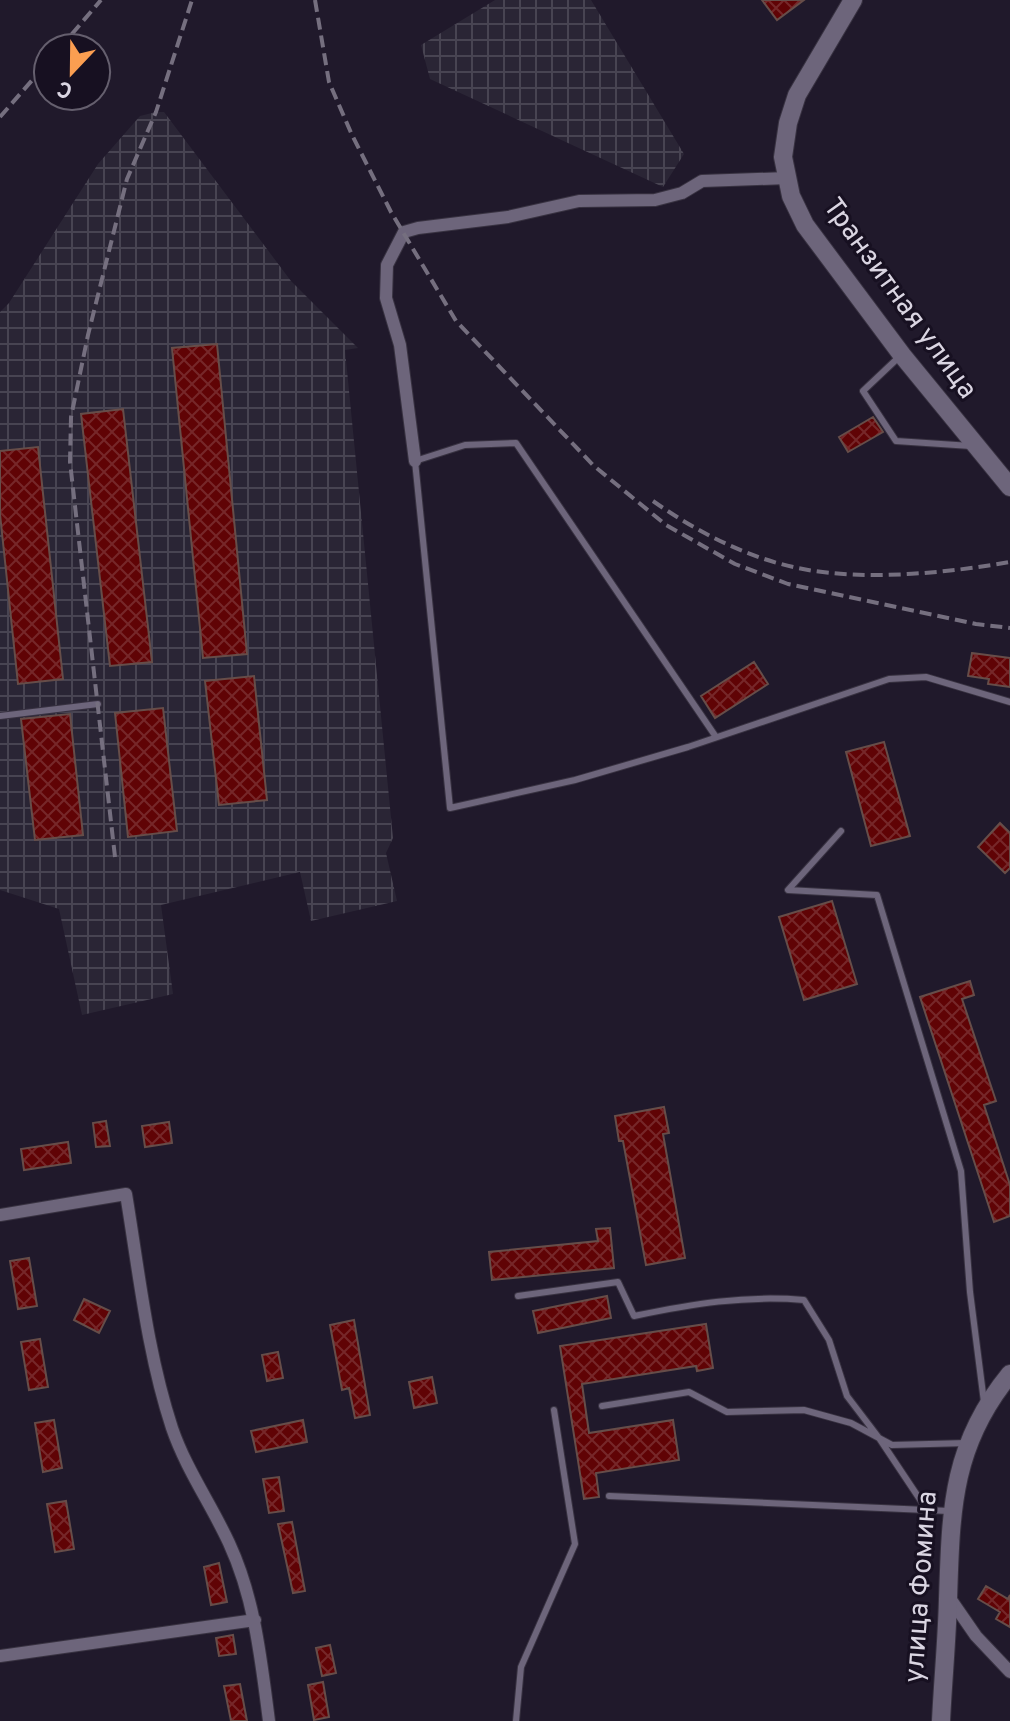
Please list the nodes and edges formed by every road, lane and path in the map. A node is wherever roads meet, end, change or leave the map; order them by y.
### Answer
1 (853, 0) edge
2 (787, 178) junction
3 (902, 355) junction
4 (976, 446) junction
5 (415, 461) junction
6 (1010, 487) edge
7 (1010, 702) edge
8 (98, 704) dead end
9 (0, 716) edge
10 (716, 737) junction
11 (841, 831) dead end
12 (0, 1215) edge
13 (518, 1296) dead end
14 (1010, 1374) edge
15 (602, 1406) dead end
16 (554, 1410) dead end
17 (985, 1410) junction
18 (879, 1438) junction
19 (967, 1443) junction
20 (609, 1496) dead end
21 (927, 1510) junction
22 (953, 1511) junction
23 (948, 1597) junction
24 (255, 1620) junction
25 (0, 1656) edge
26 (1010, 1672) edge
27 (269, 1721) edge
28 (516, 1721) edge
29 (941, 1721) edge

1 - 2 street, Транзитная улица
2 - 3 street, Транзитная улица
2 - 5 street
3 - 4 street, Транзитная улица
3 - 4 lane
4 - 6 street, Транзитная улица
5 - 10 lane
5 - 10 lane
7 - 10 lane
8 - 9 lane
11 - 17 lane
12 - 24 street
13 - 18 lane
14 - 17 street, улица Фомина
15 - 18 lane
16 - 28 lane
17 - 19 street, улица Фомина
18 - 19 lane
18 - 21 lane
19 - 22 street, улица Фомина
20 - 21 lane
21 - 22 lane
22 - 23 street, улица Фомина
23 - 26 street
23 - 29 street, улица Фомина
24 - 25 street
24 - 27 street

